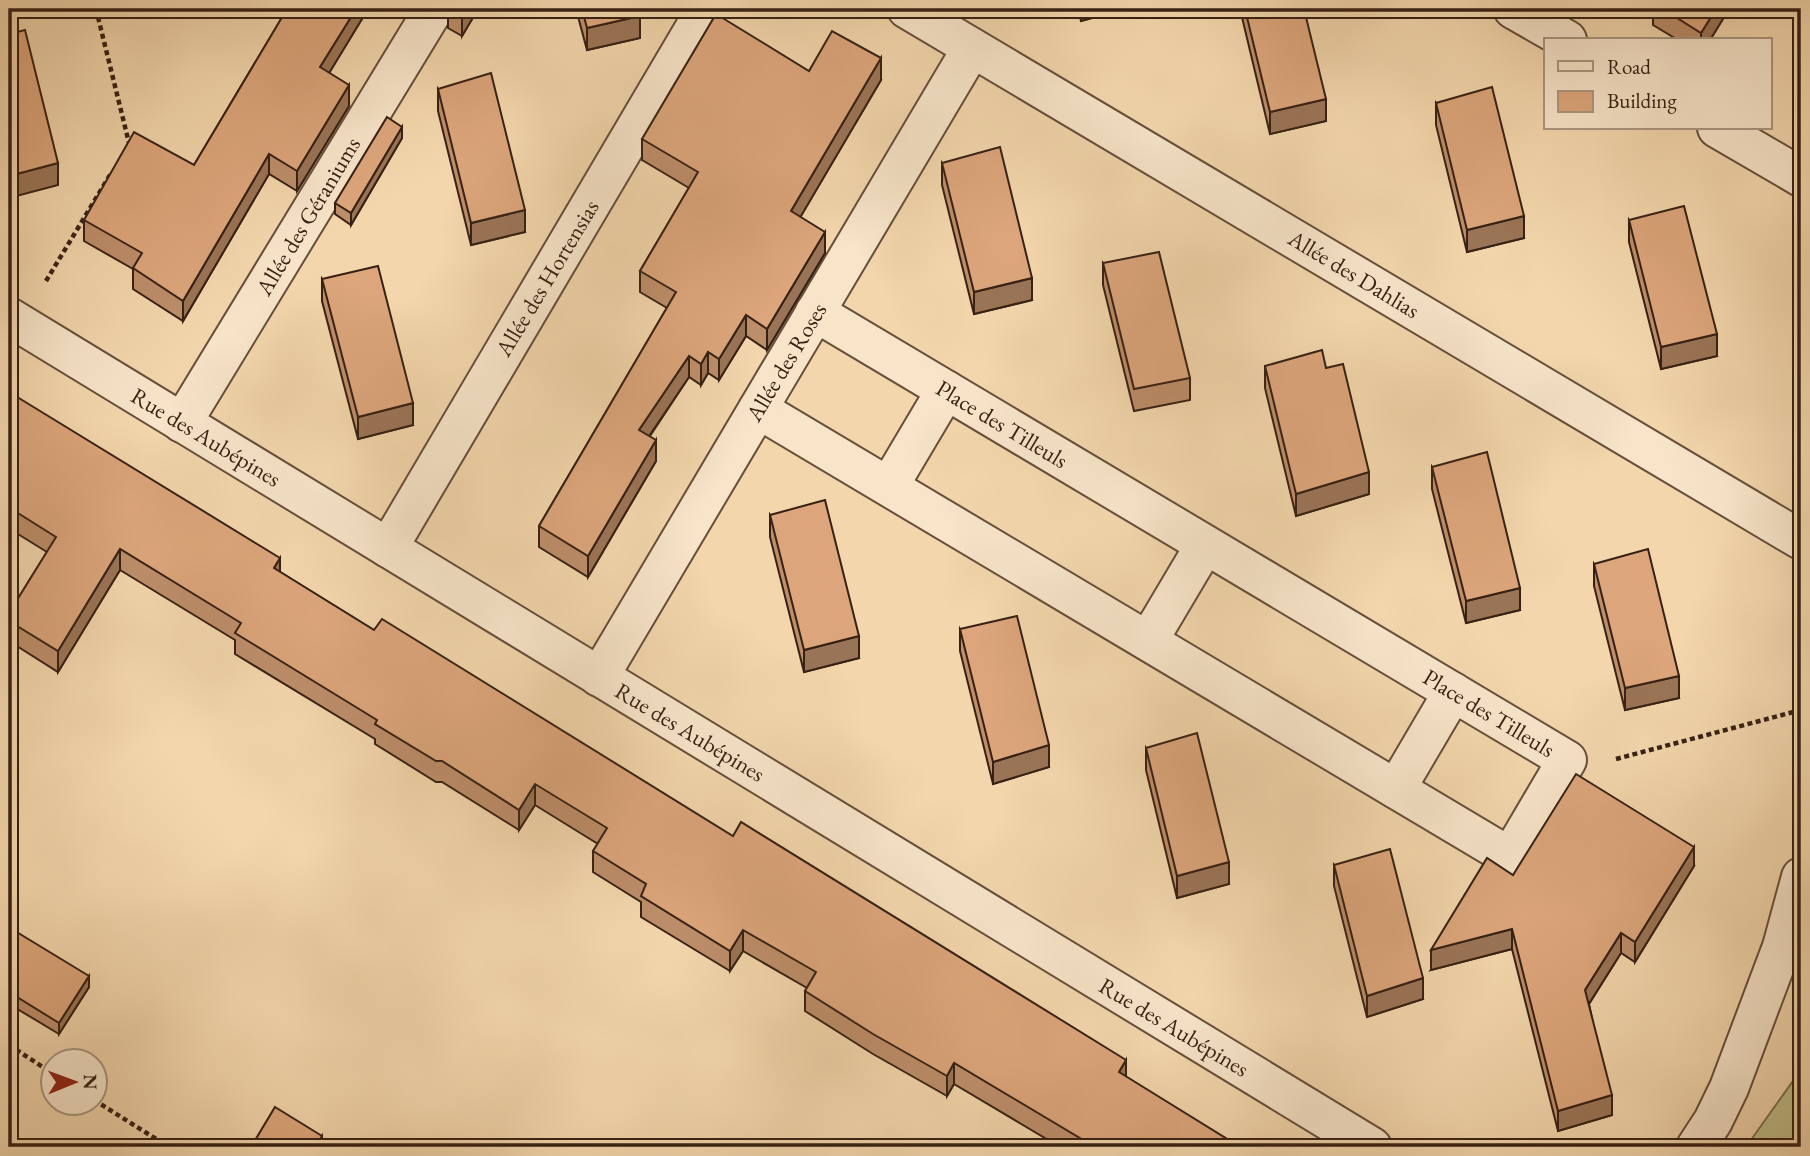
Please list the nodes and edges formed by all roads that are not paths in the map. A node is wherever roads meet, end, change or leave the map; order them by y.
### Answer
1 (434, 9) edge
2 (706, 9) edge
3 (907, 9) edge
4 (1513, 9) edge
5 (1564, 38) edge
6 (972, 48) junction
7 (1720, 130) edge
8 (1801, 177) edge
9 (816, 312) junction
10 (14, 320) edge
11 (946, 390) junction
12 (758, 409) junction
13 (182, 423) junction
14 (888, 486) junction
15 (1801, 540) edge
16 (1205, 545) junction
17 (388, 548) junction
18 (1148, 641) junction
19 (599, 677) junction
20 (1453, 692) junction
21 (1396, 789) junction
22 (1801, 877) edge
23 (1371, 1147) edge
24 (1696, 1147) edge

1 - 13 street, Allée des Géraniums
2 - 17 street, Allée des Hortensias
3 - 6 street, Allée des Dahlias
4 - 5 street
6 - 9 street, Allée des Roses
6 - 15 street, Allée des Dahlias
7 - 8 street
9 - 11 street, Place des Tilleuls
9 - 12 street, Allée des Roses
10 - 13 street, Rue des Aubépines
11 - 14 street
11 - 16 street, Place des Tilleuls
12 - 14 street, Place des Tilleuls
12 - 19 street, Allée des Roses
13 - 17 street, Rue des Aubépines
14 - 18 street, Place des Tilleuls
16 - 18 street
16 - 20 street, Place des Tilleuls
17 - 19 street, Rue des Aubépines
18 - 21 street, Place des Tilleuls
19 - 23 street, Rue des Aubépines
20 - 21 street
20 - 21 street, Place des Tilleuls
22 - 24 street

